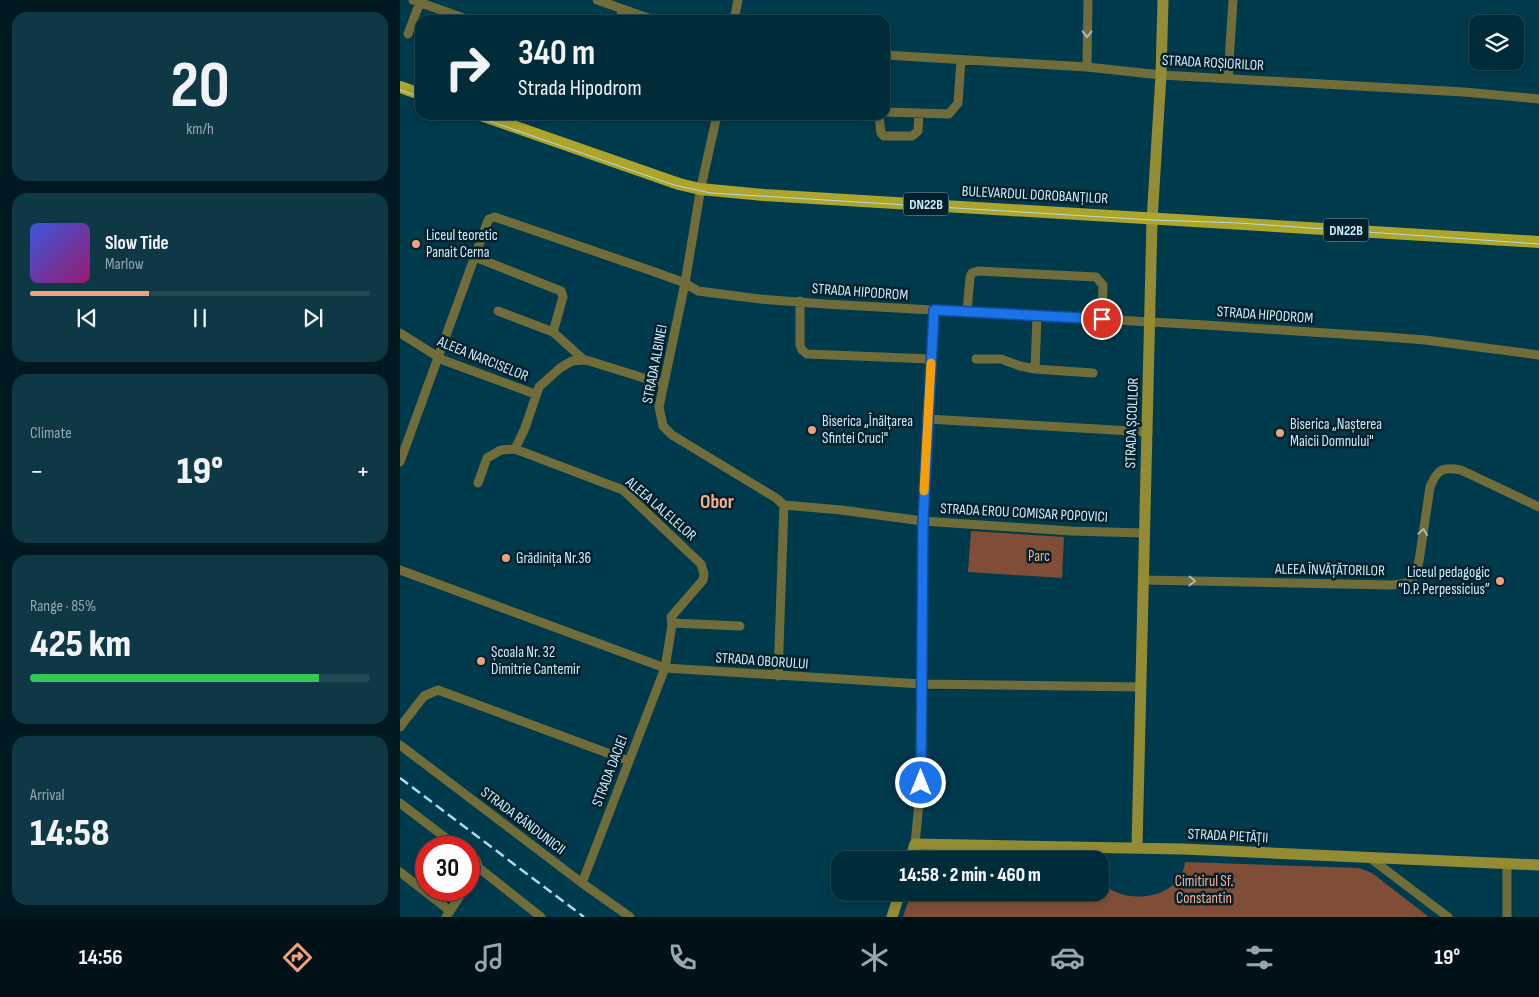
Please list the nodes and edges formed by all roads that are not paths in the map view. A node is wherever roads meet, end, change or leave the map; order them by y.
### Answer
1 (597, 0) edge
2 (738, 0) edge
3 (1088, 0) edge
4 (1163, 0) edge
5 (1233, 0) edge
6 (416, 1) edge
7 (623, 9) junction
8 (455, 15) edge
9 (621, 15) edge
10 (640, 15) edge
11 (735, 15) edge
12 (408, 34) dead end
13 (890, 55) edge
14 (961, 60) junction
15 (1086, 67) junction
16 (1161, 75) junction
17 (1228, 78) junction
18 (400, 86) edge
19 (415, 92) edge
20 (1539, 99) edge
21 (890, 112) edge
22 (919, 113) junction
23 (495, 120) edge
24 (716, 120) edge
25 (880, 120) edge
26 (700, 189) junction
27 (1152, 218) junction
28 (1539, 242) edge
29 (475, 256) junction
30 (685, 283) junction
31 (800, 301) junction
32 (934, 310) junction
33 (498, 311) dead end
34 (967, 312) junction
35 (1037, 316) junction
36 (1102, 319) junction
37 (1150, 322) junction
38 (553, 332) junction
39 (400, 333) edge
40 (1539, 355) edge
41 (439, 358) junction
42 (583, 359) junction
43 (931, 359) junction
44 (976, 359) dead end
45 (1035, 369) junction
46 (1093, 373) dead end
47 (664, 384) junction
48 (535, 394) junction
49 (928, 418) junction
50 (1148, 432) junction
51 (515, 449) junction
52 (400, 462) edge
53 (478, 482) dead end
54 (784, 505) junction
55 (1539, 507) edge
56 (923, 522) junction
57 (1144, 533) junction
58 (400, 570) edge
59 (1143, 580) junction
60 (672, 623) junction
61 (740, 626) dead end
62 (665, 668) junction
63 (778, 676) junction
64 (922, 684) junction
65 (1140, 687) junction
66 (400, 727) edge
67 (400, 745) edge
68 (629, 761) junction
69 (400, 803) edge
70 (443, 836) edge
71 (915, 844) junction
72 (1137, 847) junction
73 (913, 851) edge
74 (1370, 858) junction
75 (1507, 862) junction
76 (1539, 865) edge
77 (480, 869) edge
78 (400, 872) edge
79 (582, 883) junction
80 (457, 901) edge
81 (897, 901) edge
82 (448, 914) edge
83 (541, 917) edge
84 (630, 917) edge
85 (892, 917) edge
86 (1448, 917) edge
87 (1507, 917) edge

1 - 7 street
2 - 11 street
3 -> 15 street
4 - 16 street, STRADA ȘCOLILOR
5 - 17 street
6 - 8 street
6 - 12 street
7 - 9 street
7 - 10 street
13 - 14 street, STRADA ROȘIORILOR
14 - 15 street, STRADA ROȘIORILOR
14 - 22 street
15 - 16 street, STRADA ROȘIORILOR
16 - 17 street, STRADA ROȘIORILOR
16 - 27 street, STRADA ȘCOLILOR
17 - 20 street, STRADA ROȘIORILOR
18 - 19 main road
21 - 22 street
22 - 25 street
23 - 26 main road, BULEVARDUL DOROBANȚILOR / DN22B
24 - 26 street, STRADA ALBINEI
26 - 27 main road, BULEVARDUL DOROBANȚILOR / DN22B
26 - 30 street, STRADA ALBINEI
27 - 28 main road, BULEVARDUL DOROBANȚILOR / DN22B
27 - 37 street, STRADA ȘCOLILOR
29 - 30 street, STRADA HIPODROM
29 - 38 street
29 - 41 street
30 - 31 street, STRADA HIPODROM
30 - 47 street, STRADA ALBINEI
31 - 32 street, STRADA HIPODROM
31 - 43 street
32 - 34 street, STRADA HIPODROM
32 - 43 street
33 - 38 street
34 - 35 street, STRADA HIPODROM
34 - 36 street
35 - 36 street, STRADA HIPODROM
35 - 45 street
36 - 37 street, STRADA HIPODROM
37 - 40 street, STRADA HIPODROM
37 - 50 street, STRADA ȘCOLILOR
38 - 42 street
39 - 41 street, ALEEA NARCISELOR
41 - 48 street, ALEEA NARCISELOR
41 - 52 street
42 - 47 street
42 - 48 street, ALEEA NARCISELOR
43 - 49 street
44 - 45 street
45 - 46 street
47 - 54 street, STRADA ALBINEI
48 - 51 street
49 - 50 street
49 - 56 street
50 - 57 street, STRADA ȘCOLILOR
51 - 53 street
51 - 60 street, ALEEA LALELELOR
54 - 56 street, STRADA EROU COMISAR POPOVICI
54 - 63 street
59 -> 55 street, ALEEA ÎNVĂȚĂTORILOR
56 - 57 street, STRADA EROU COMISAR POPOVICI
56 - 64 street
57 - 59 street, STRADA ȘCOLILOR
58 - 62 street, STRADA OBORULUI
59 - 65 street, STRADA ȘCOLILOR
60 - 61 street
60 - 62 street, ALEEA LALELELOR
62 - 63 street, STRADA OBORULUI
62 - 68 street, STRADA DACIEI
63 - 64 street, STRADA OBORULUI
64 - 65 street, STRADA OBORULUI
64 - 71 street
65 - 72 street, STRADA ȘCOLILOR
66 - 68 street
67 - 79 street, STRADA RÂNDUNICII
68 - 79 street, STRADA DACIEI
69 - 70 street
71 - 72 street, STRADA PIETĂȚII
71 - 73 street
72 - 74 street, STRADA PIETĂȚII
74 - 75 street, STRADA PIETĂȚII
74 - 86 street
75 - 76 street, STRADA PIETĂȚII
75 - 87 street
77 - 83 street
78 - 82 street
79 - 84 street, STRADA RÂNDUNICII
80 - 82 street
81 - 85 street

